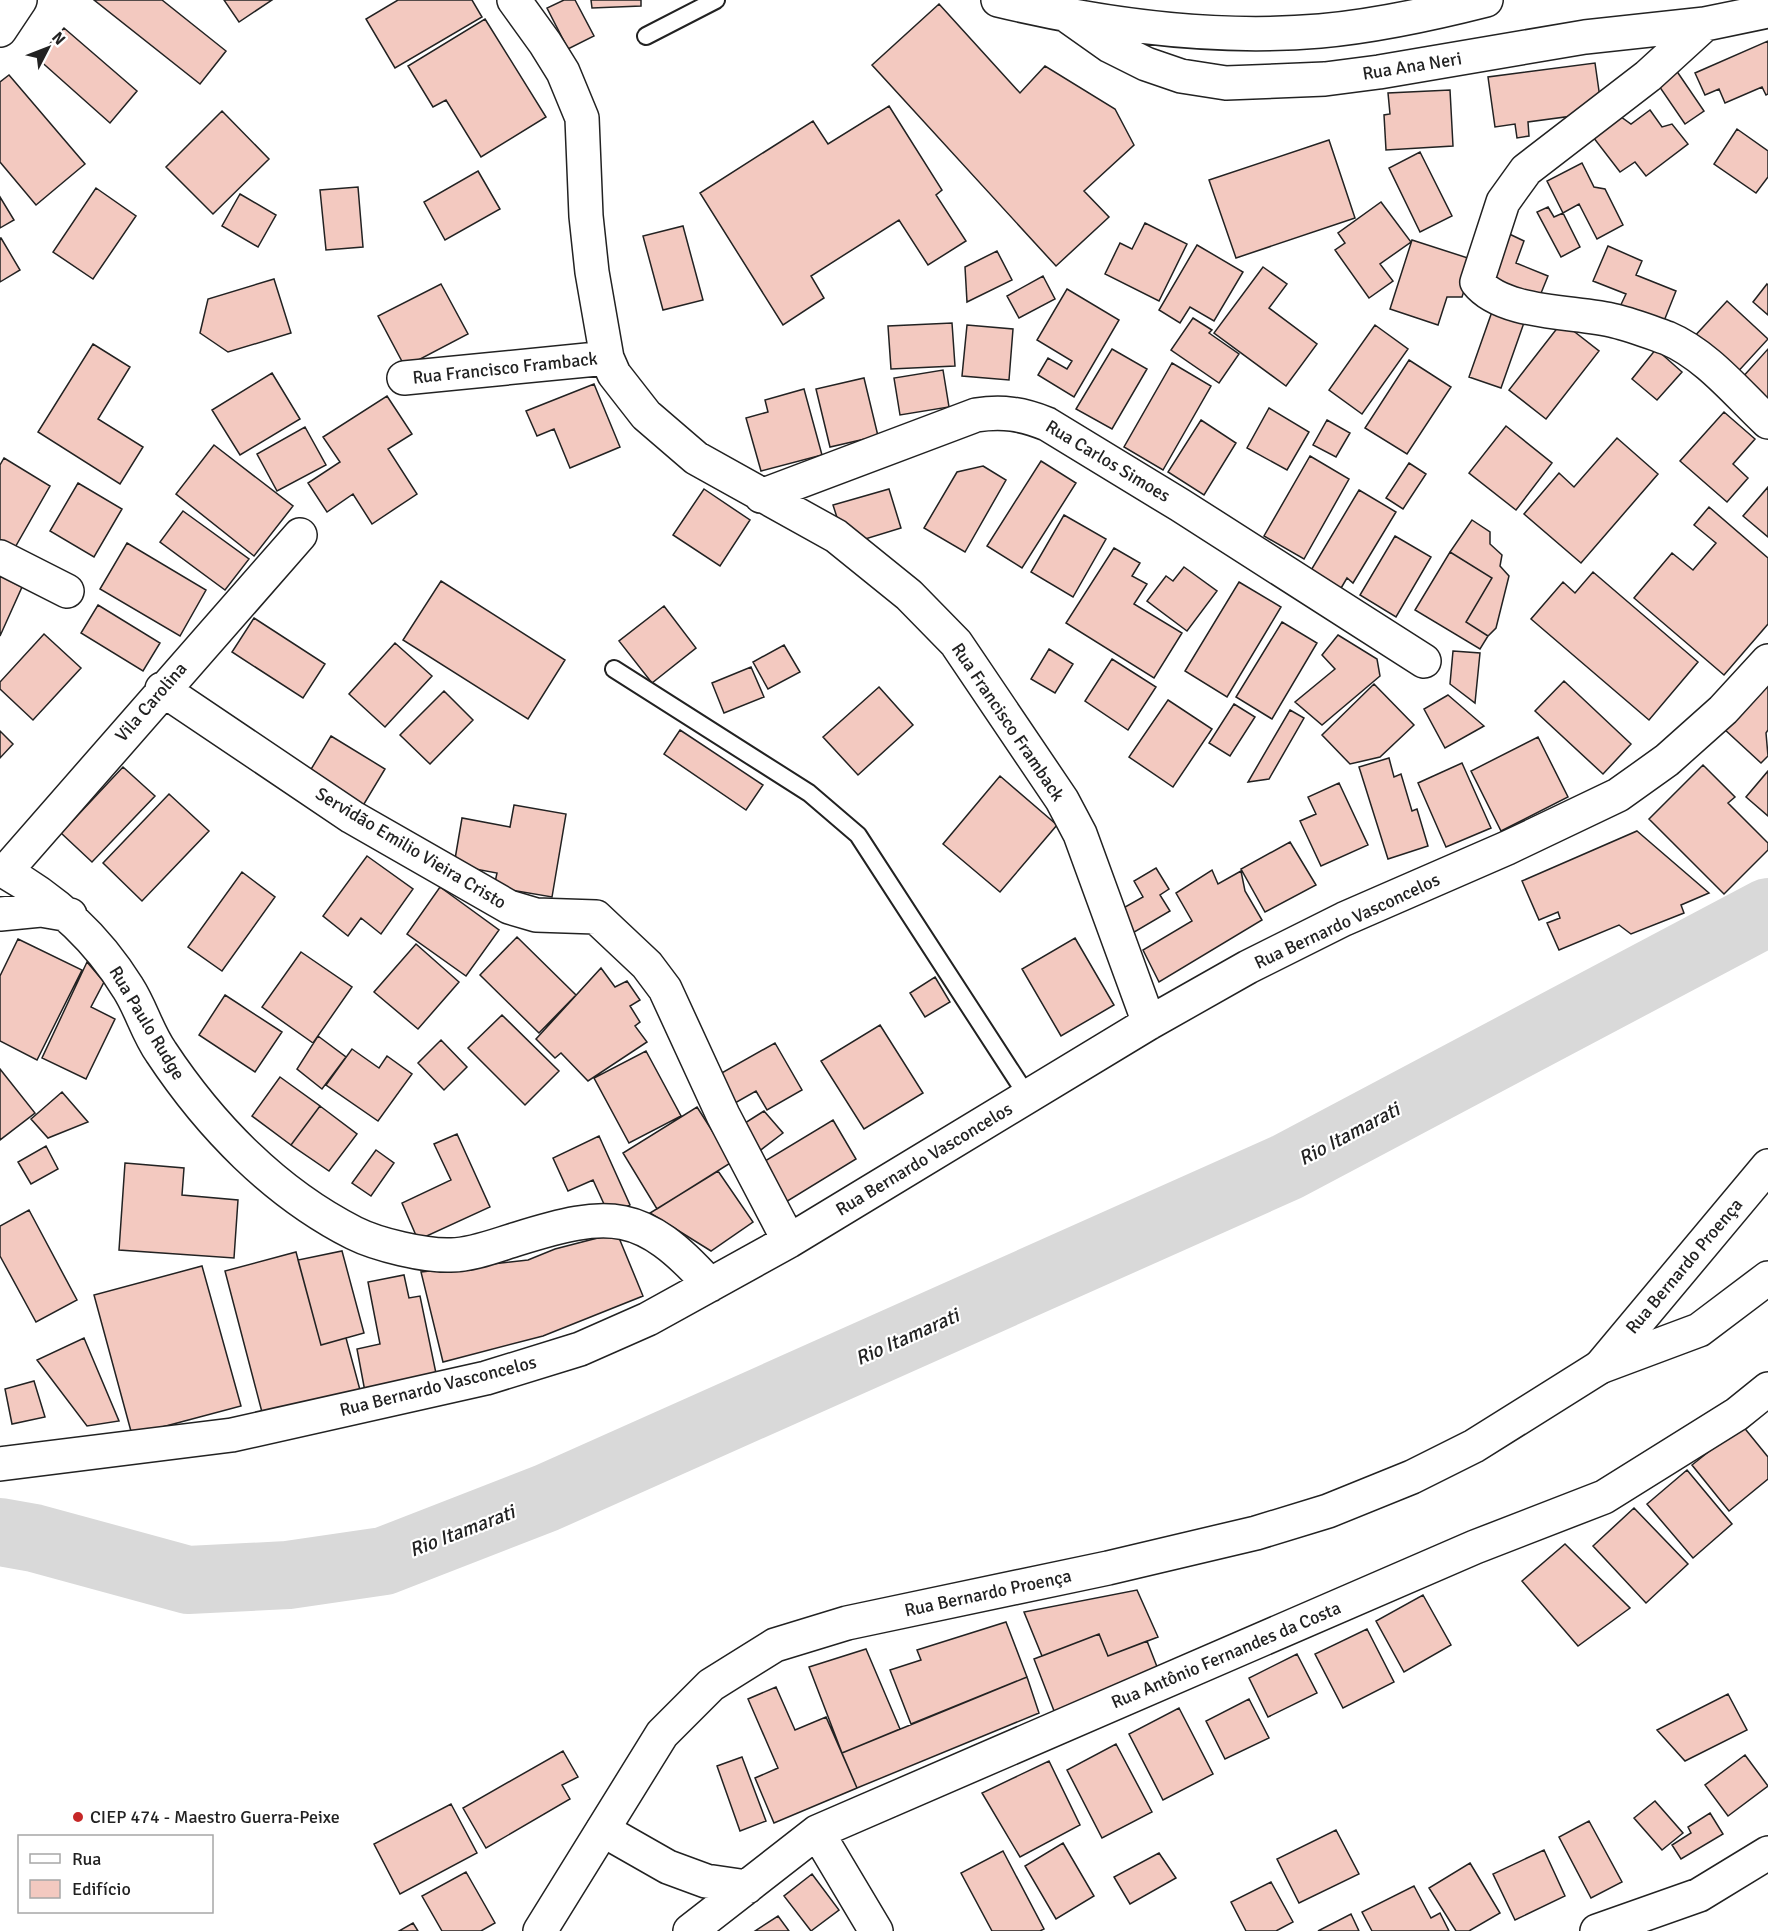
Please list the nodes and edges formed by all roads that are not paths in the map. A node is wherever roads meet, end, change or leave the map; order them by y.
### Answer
1 (20, 0) edge
2 (514, 0) edge
3 (716, 0) edge
4 (998, 0) edge
5 (1486, 0) edge
6 (1768, 11) edge
7 (1069, 17) junction
8 (1705, 24) junction
9 (0, 30) edge
10 (646, 36) dead end
11 (607, 358) junction
12 (404, 378) dead end
13 (1768, 422) edge
14 (761, 496) junction
15 (300, 535) dead end
16 (0, 557) edge
17 (67, 591) dead end
18 (1424, 661) dead end
19 (1768, 661) edge
20 (614, 669) dead end
21 (162, 689) junction
22 (2, 871) edge
23 (0, 914) edge
24 (70, 915) junction
25 (1149, 1023) junction
26 (1028, 1097) junction
27 (1768, 1166) edge
28 (789, 1241) junction
29 (1768, 1278) edge
30 (710, 1285) junction
31 (1600, 1367) junction
32 (1768, 1389) edge
33 (0, 1464) edge
34 (603, 1830) junction
35 (817, 1832) junction
36 (1768, 1853) edge
37 (747, 1887) junction
38 (540, 1931) edge
39 (690, 1931) edge
40 (876, 1931) edge
41 (1597, 1931) edge

1 - 9 street
2 - 11 street, Rua Francisco Framback
3 - 10 lane
4 - 7 street
5 - 7 street
6 - 8 street, Rua Ana Neri
7 - 8 street, Rua Ana Neri
8 - 13 street
11 - 12 street, Rua Francisco Framback
11 - 14 street, Rua Francisco Framback
14 - 18 street, Rua Carlos Simoes
14 - 25 street, Rua Francisco Framback
15 - 21 street, Vila Carolina
16 - 17 street
19 - 25 street, Rua Bernardo Vasconcelos
20 - 26 lane
21 - 22 street, Vila Carolina
21 - 28 street, Servidão Emilio Vieira Cristo
22 - 24 street, Rua Paulo Rudge
23 - 24 street
24 - 30 street, Rua Paulo Rudge
25 - 26 street, Rua Bernardo Vasconcelos
26 - 28 street, Rua Bernardo Vasconcelos
27 - 31 street, Rua Bernardo Proença
28 - 30 street, Rua Bernardo Vasconcelos
29 - 31 street
30 - 33 street, Rua Bernardo Vasconcelos
31 - 34 street, Rua Bernardo Proença
32 - 35 street, Rua Antônio Fernandes da Costa
34 - 37 street
34 - 38 street, Rua Bernardo Proença
35 - 37 street, Rua Antônio Fernandes da Costa
35 - 40 street
36 - 41 street
37 - 39 street, Rua Antônio Fernandes da Costa

